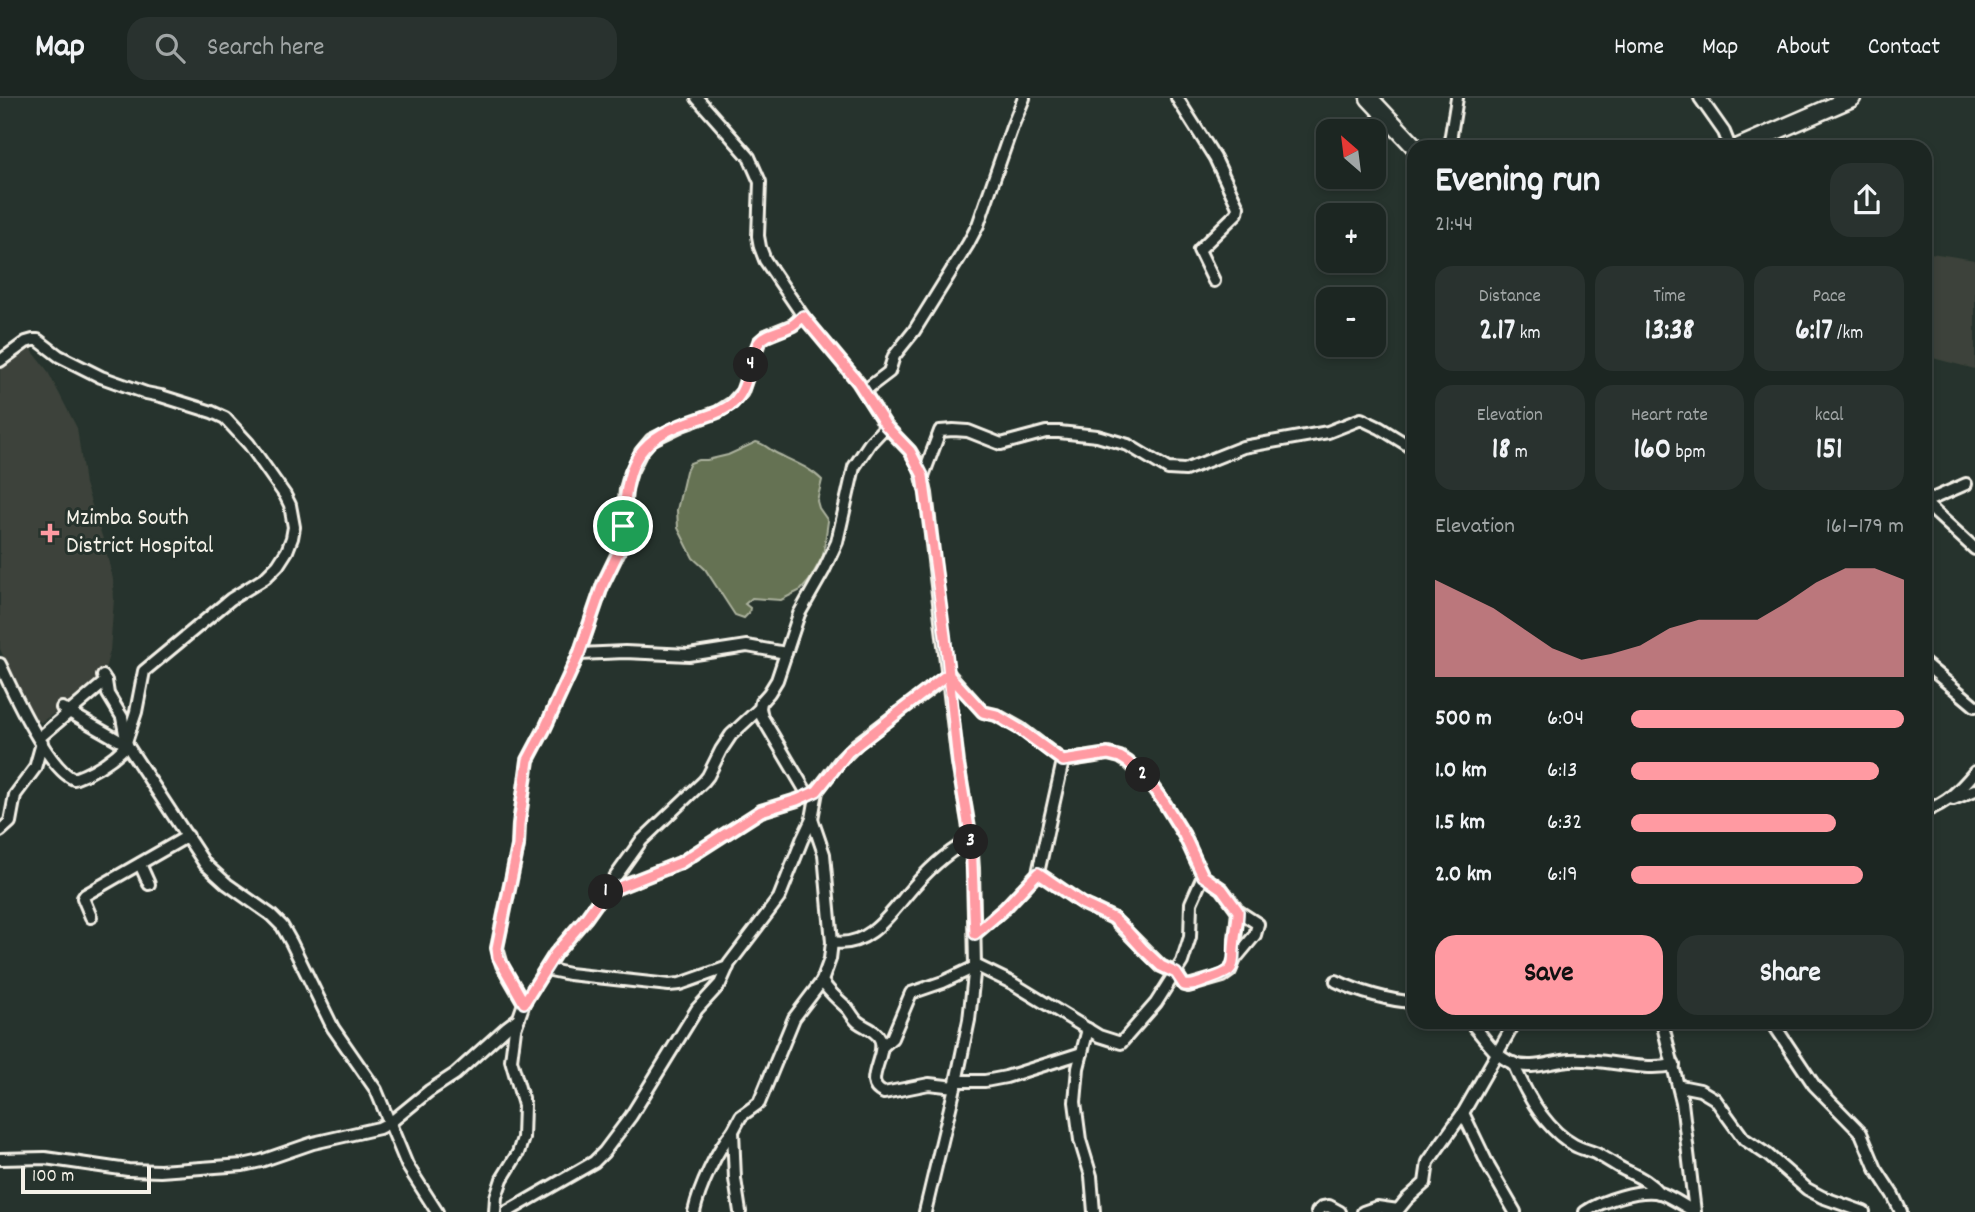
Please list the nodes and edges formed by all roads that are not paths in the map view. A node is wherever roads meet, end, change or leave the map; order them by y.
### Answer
1 (697, 98) edge
2 (1024, 98) edge
3 (1177, 98) edge
4 (1369, 98) edge
5 (1457, 98) edge
6 (1700, 98) edge
7 (1852, 98) edge
8 (1408, 140) edge
9 (1450, 140) edge
10 (1727, 140) edge
11 (1754, 140) edge
12 (1214, 281) dead end
13 (803, 316) junction
14 (0, 361) edge
15 (864, 391) junction
16 (886, 426) junction
17 (1407, 445) edge
18 (923, 476) junction
19 (1966, 484) dead end
20 (1932, 499) edge
21 (1932, 509) edge
22 (1975, 549) edge
23 (786, 653) junction
24 (579, 654) junction
25 (0, 664) edge
26 (1932, 670) edge
27 (948, 674) junction
28 (1975, 706) edge
29 (760, 708) junction
30 (66, 710) junction
31 (41, 740) junction
32 (127, 742) junction
33 (1063, 761) junction
34 (1975, 772) edge
35 (1975, 790) edge
36 (813, 793) junction
37 (1944, 803) junction
38 (1932, 808) edge
39 (813, 819) junction
40 (0, 831) edge
41 (188, 836) junction
42 (971, 840) junction
43 (140, 864) junction
44 (1038, 873) junction
45 (1203, 876) junction
46 (149, 884) dead end
47 (604, 893) junction
48 (1238, 911) junction
49 (91, 916) dead end
50 (975, 934) junction
51 (832, 942) junction
52 (1235, 959) junction
53 (975, 966) junction
54 (728, 967) junction
55 (546, 970) junction
56 (1176, 973) junction
57 (822, 981) junction
58 (1336, 981) dead end
59 (1407, 1001) edge
60 (524, 1003) junction
61 (519, 1018) junction
62 (1088, 1029) junction
63 (1475, 1029) edge
64 (1511, 1029) edge
65 (1664, 1029) edge
66 (1777, 1029) edge
67 (882, 1047) junction
68 (1082, 1053) junction
69 (1497, 1054) junction
70 (1513, 1063) junction
71 (1674, 1065) junction
72 (956, 1084) junction
73 (1680, 1086) junction
74 (1463, 1113) junction
75 (391, 1122) junction
76 (733, 1131) junction
77 (0, 1159) edge
78 (1659, 1193) junction
79 (1694, 1211) edge
80 (437, 1212) edge
81 (495, 1212) edge
82 (507, 1212) edge
83 (694, 1212) edge
84 (740, 1212) edge
85 (925, 1212) edge
86 (1094, 1212) edge
87 (1317, 1212) edge
88 (1340, 1212) edge
89 (1363, 1212) edge
90 (1515, 1212) edge
91 (1585, 1212) edge
92 (1864, 1212) edge
93 (1901, 1212) edge

1 - 13 street
2 - 15 street
3 - 12 street
4 - 8 main road
5 - 9 street
6 - 10 street
7 - 11 main road
13 - 15 street
13 - 24 street
14 - 32 street
15 - 16 street
16 - 18 street
16 - 23 street
17 - 18 street
18 - 27 street
19 - 20 street
21 - 22 street
23 - 24 street
23 - 29 street
24 - 60 street
25 - 31 street
26 - 28 street
27 - 33 street
27 - 36 street
27 - 42 street
29 - 36 street
29 - 47 street
30 - 31 street
30 - 32 street
30 - 32 street
31 - 32 street
31 - 40 street
32 - 41 street
33 - 44 street
33 - 45 street
34 - 37 street
35 - 37 street
36 - 39 street
36 - 47 street
37 - 38 street
39 - 51 street
39 - 54 street
41 - 43 street
41 - 75 street
42 - 50 street
42 - 51 street
43 - 46 street
43 - 49 street
44 - 50 street
44 - 56 street
45 - 48 street
45 - 56 street
47 - 55 street
48 - 52 street
48 - 52 street
50 - 53 street
51 - 57 street
52 - 56 street
53 - 62 street
53 - 67 street
53 - 72 street
54 - 55 street
54 - 82 street
55 - 60 street
56 - 62 street
57 - 67 street
57 - 76 street
58 - 59 street
60 - 61 street
61 - 75 street
61 - 81 street
62 - 68 street
63 - 69 street
64 - 69 street
65 - 71 street
66 - 93 street
67 - 72 street
68 - 72 street
68 - 86 street
69 - 70 street
69 - 74 street
70 - 71 street
70 - 78 street
71 - 73 street
72 - 85 street
73 - 79 street
73 - 92 street
74 - 89 street
74 - 90 street
75 - 77 street
75 - 80 street
76 - 83 street
76 - 84 street
78 - 79 street
78 - 91 street
87 - 88 street

